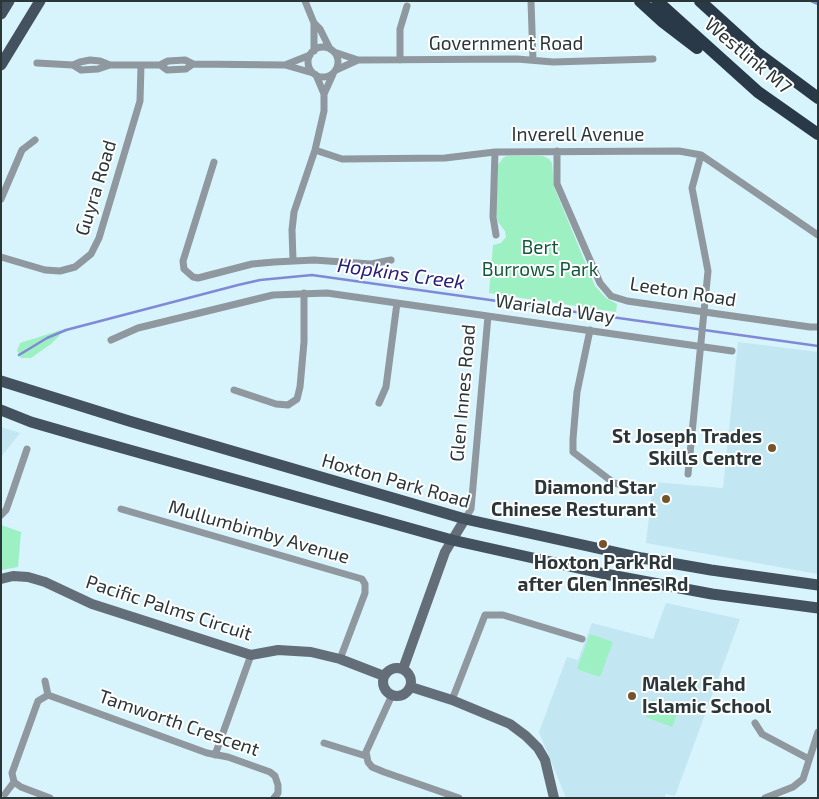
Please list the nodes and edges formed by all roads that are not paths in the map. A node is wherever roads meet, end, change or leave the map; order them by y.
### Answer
1 (9, 1) edge
2 (40, 1) edge
3 (305, 1) edge
4 (531, 1) edge
5 (640, 1) edge
6 (657, 1) edge
7 (700, 1) edge
8 (707, 1) edge
9 (407, 6) dead end
10 (1, 14) edge
11 (314, 23) junction
12 (332, 51) junction
13 (756, 52) junction
14 (312, 53) junction
15 (654, 59) dead end
16 (358, 60) junction
17 (400, 60) junction
18 (533, 60) junction
19 (37, 63) dead end
20 (1, 65) edge
21 (141, 65) junction
22 (286, 65) junction
23 (334, 71) junction
24 (315, 74) junction
25 (758, 92) junction
26 (324, 94) junction
27 (818, 98) edge
28 (818, 134) edge
29 (34, 140) dead end
30 (315, 150) junction
31 (557, 151) junction
32 (495, 152) junction
33 (702, 155) junction
34 (214, 162) dead end
35 (1, 199) edge
36 (496, 235) dead end
37 (818, 235) edge
38 (1, 257) edge
39 (293, 260) junction
40 (391, 260) dead end
41 (304, 293) junction
42 (397, 303) junction
43 (704, 311) junction
44 (488, 316) junction
45 (818, 327) edge
46 (590, 330) junction
47 (112, 340) dead end
48 (700, 346) junction
49 (732, 351) dead end
50 (1, 381) edge
51 (234, 390) dead end
52 (379, 403) dead end
53 (1, 410) edge
54 (27, 450) dead end
55 (688, 474) dead end
56 (635, 488) dead end
57 (122, 509) dead end
58 (1, 515) edge
59 (465, 519) junction
60 (452, 540) junction
61 (1, 579) edge
62 (818, 585) edge
63 (818, 608) edge
64 (582, 639) dead end
65 (251, 655) junction
66 (340, 660) junction
67 (403, 669) junction
68 (384, 676) junction
69 (45, 681) dead end
70 (410, 687) junction
71 (48, 695) junction
72 (392, 695) junction
73 (452, 700) junction
74 (755, 723) dead end
75 (818, 732) edge
76 (324, 743) dead end
77 (216, 755) junction
78 (366, 756) junction
79 (809, 759) junction
80 (14, 782) junction
81 (5, 794) dead end
82 (50, 798) edge
83 (274, 798) edge
84 (459, 798) edge
85 (554, 798) edge
86 (765, 798) edge

1 - 10 main road
2 - 20 main road
3 - 11 street
4 - 18 street
5 - 25 highway
6 - 25 highway, Westlink M7
7 - 13 highway, Westlink M7
8 - 13 highway
9 - 17 street
11 - 12 street
11 - 14 street
12 - 14 street
12 - 16 street, Government Road
12 - 23 street
13 - 27 highway, Westlink M7
14 - 22 street
14 - 24 street
15 - 18 street, Government Road
16 - 17 street, Government Road
16 - 23 street, Government Road
17 - 18 street, Government Road
19 - 21 street
21 - 22 street
21 - 38 street, Guyra Road
22 - 24 street
23 - 24 street
23 - 26 street
24 - 26 street
25 - 28 highway, Westlink M7
26 - 30 street
29 - 35 street
30 - 32 street, Inverell Avenue
30 - 39 street
31 - 32 street, Inverell Avenue
31 - 33 street, Inverell Avenue
31 - 43 street, Leeton Road
32 - 36 street
33 - 37 street, Inverell Avenue
33 - 43 street
34 - 39 street
39 - 40 street
41 - 42 street, Warialda Way
41 - 47 street, Warialda Way
41 - 51 street
42 - 44 street, Warialda Way
42 - 52 street
43 - 45 street, Leeton Road
43 - 48 street
44 - 46 street, Warialda Way
44 - 59 street, Glen Innes Road
46 - 48 street, Warialda Way
46 - 56 street
48 - 49 street, Warialda Way
48 - 55 street
50 - 59 main road, Hoxton Park Road
53 - 60 main road
54 - 58 street
57 - 66 street, Mullumbimby Avenue
59 - 60 street, Glen Innes Road
59 - 62 main road, Hoxton Park Road
60 - 63 main road
60 - 67 street, Glen Innes Road
61 - 65 street, Pacific Palms Circuit
64 - 73 street
65 - 66 street, Pacific Palms Circuit
65 - 77 street
66 - 68 street, Pacific Palms Circuit
67 - 68 street
67 - 70 street
68 - 72 street
69 - 71 street
70 - 72 street
70 - 73 street
71 - 77 street, Tamworth Crescent
71 - 80 street
72 - 78 street
73 - 85 street
74 - 79 street
75 - 79 street
76 - 78 street
77 - 83 street, Tamworth Crescent
78 - 84 street
79 - 86 street
80 - 81 street
80 - 82 street

